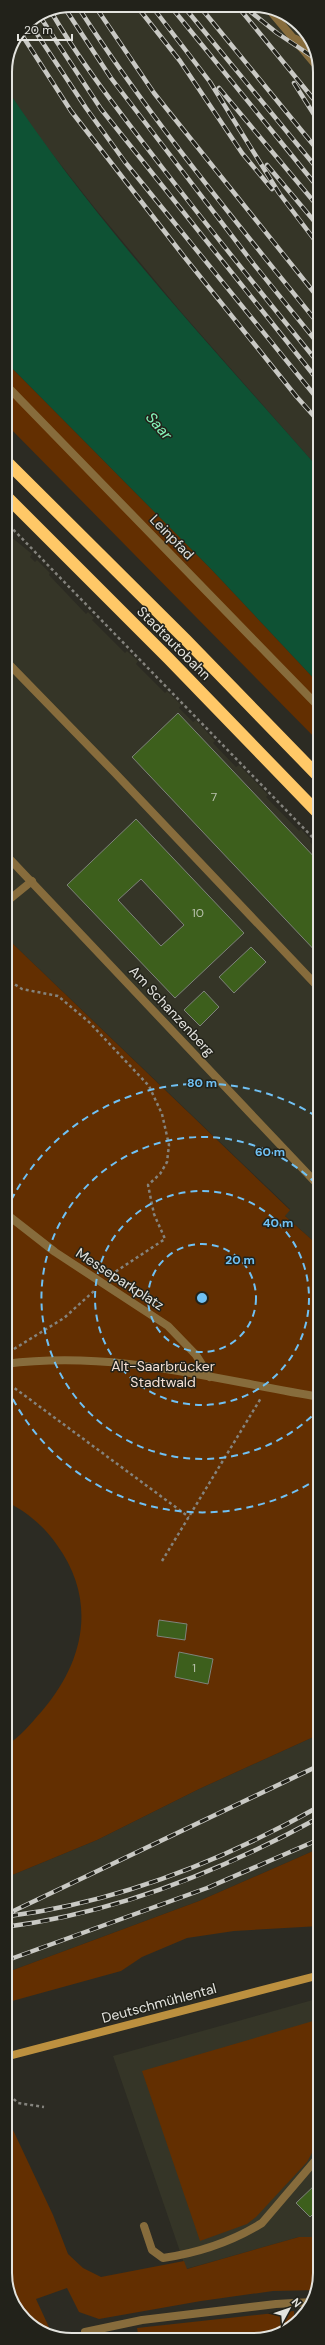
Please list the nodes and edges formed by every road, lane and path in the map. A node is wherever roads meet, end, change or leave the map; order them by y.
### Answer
1 (274, 16) edge
2 (291, 37) junction
3 (306, 45) edge
4 (312, 60) edge
5 (12, 391) edge
6 (12, 467) edge
7 (12, 502) edge
8 (12, 528) edge
9 (12, 667) edge
10 (313, 701) edge
11 (313, 771) edge
12 (313, 808) edge
13 (313, 838) edge
14 (12, 861) edge
15 (32, 881) junction
16 (12, 897) edge
17 (313, 982) edge
18 (12, 983) edge
19 (313, 1180) edge
20 (12, 1218) edge
21 (102, 1284) junction
22 (12, 1351) dead end
23 (12, 1363) edge
24 (210, 1376) junction
25 (12, 1386) edge
26 (268, 1388) junction
27 (313, 1396) edge
28 (189, 1516) junction
29 (162, 1561) dead end
30 (313, 1977) edge
31 (12, 2055) edge
32 (12, 2097) edge
33 (44, 2107) dead end
34 (313, 2163) edge
35 (144, 2226) dead end
36 (305, 2302) edge
37 (85, 2332) dead end

1 - 2 street
2 - 3 street
2 - 4 street
5 - 10 street, Leinpfad
6 - 11 highway, Stadtautobahn
7 - 12 highway, Stadtautobahn
8 - 13 path
9 - 17 street
14 - 15 street, Am Schanzenberg
15 - 16 street
15 - 19 street, Am Schanzenberg
18 - 21 path
20 - 21 street, Messeparkplatz
21 - 22 path
21 - 24 street, Messeparkplatz
23 - 24 street
24 - 26 street
25 - 28 path
26 - 27 street
26 - 28 path
28 - 29 path
30 - 31 main road, Deutschmühlental
32 - 33 path
34 - 35 street
36 - 37 street

